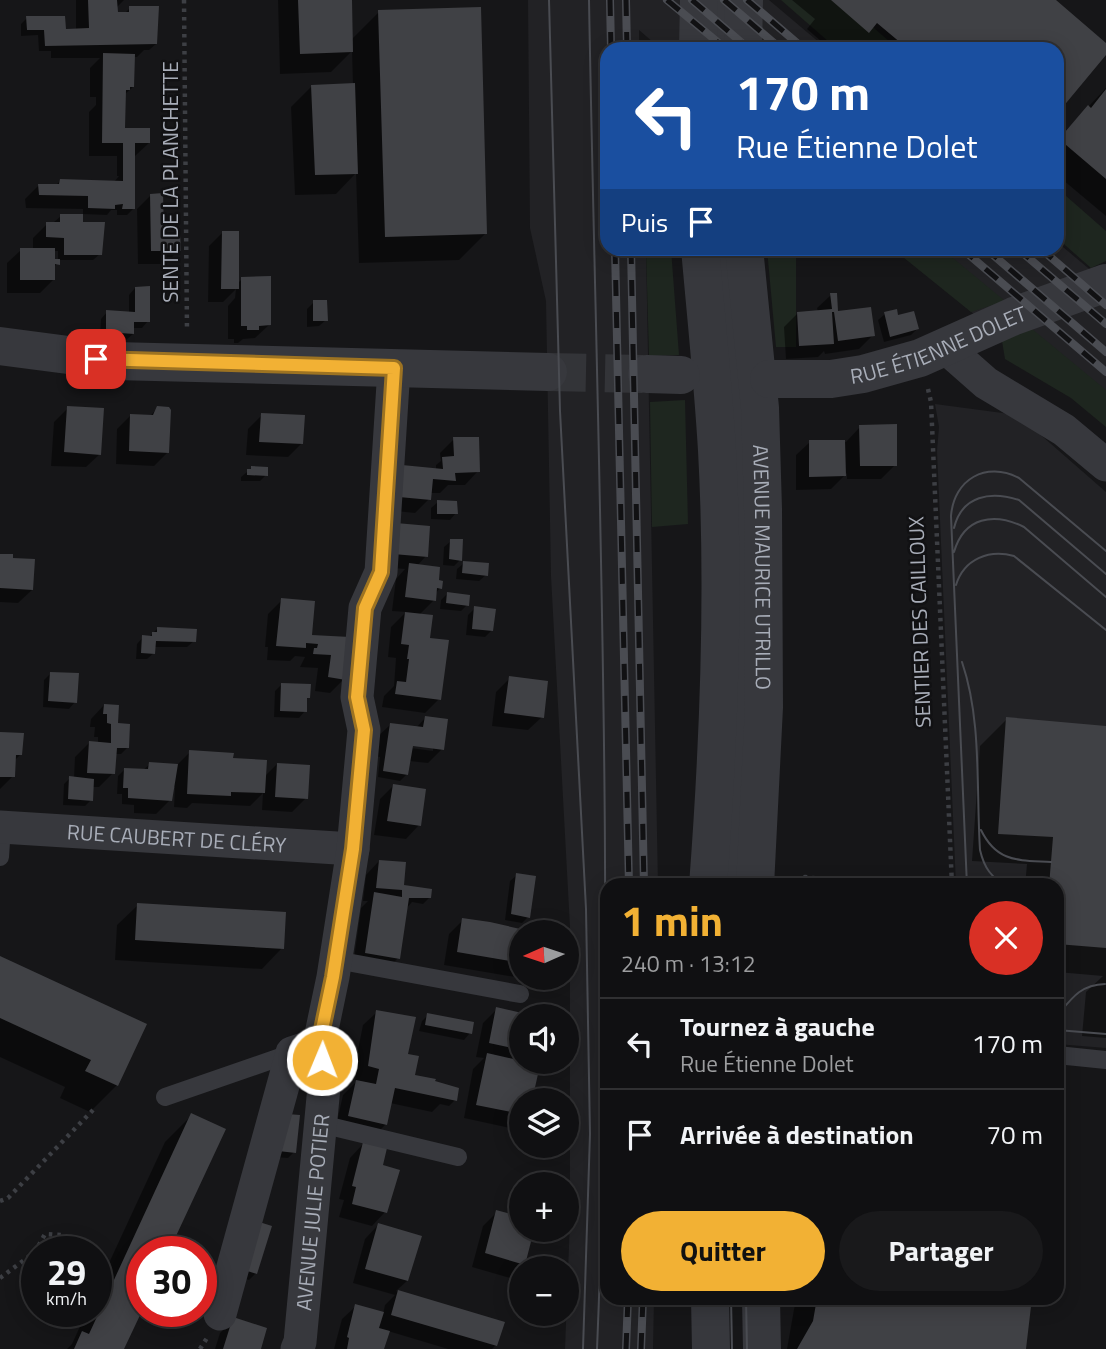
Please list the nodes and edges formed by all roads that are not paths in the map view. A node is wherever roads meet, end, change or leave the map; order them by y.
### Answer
1 (699, 0) edge
2 (721, 0) edge
3 (744, 0) edge
4 (698, 42) edge
5 (720, 42) edge
6 (743, 42) edge
7 (702, 256) edge
8 (722, 256) edge
9 (744, 256) edge
10 (1103, 284) edge
11 (0, 346) edge
12 (932, 352) junction
13 (394, 368) junction
14 (548, 372) tunnel mouth
15 (739, 379) junction
16 (1106, 465) edge
17 (1, 837) edge
18 (353, 849) junction
19 (709, 878) edge
20 (732, 878) edge
21 (755, 878) edge
22 (336, 960) junction
23 (520, 994) dead end
24 (305, 1048) junction
25 (1064, 1056) edge
26 (1106, 1060) edge
27 (165, 1097) dead end
28 (321, 1124) junction
29 (458, 1157) dead end
30 (710, 1305) edge
31 (761, 1305) edge
32 (220, 1314) dead end
33 (297, 1349) edge
34 (711, 1349) edge
35 (762, 1349) edge

1 - 4 street
2 - 5 lane
3 - 6 street
7 - 15 street, AVENUE MAURICE UTRILLO
8 - 15 lane
9 - 15 street, AVENUE MAURICE UTRILLO
10 - 12 street, RUE ÉTIENNE DOLET
11 - 13 street
12 - 15 street, RUE ÉTIENNE DOLET
12 - 16 street
13 - 14 street
13 - 18 street, AVENUE JULIE POTIER
15 - 19 street, AVENUE MAURICE UTRILLO
15 - 20 lane
15 - 21 street, AVENUE MAURICE UTRILLO
17 - 18 street, RUE CAUBERT DE CLÉRY
18 - 22 street, AVENUE JULIE POTIER
22 - 23 lane
22 - 24 street, AVENUE JULIE POTIER
24 - 27 lane
24 - 28 street, AVENUE JULIE POTIER
24 - 32 street
25 - 26 lane
28 - 29 lane
28 - 33 street, AVENUE JULIE POTIER
30 - 34 street
31 - 35 street

